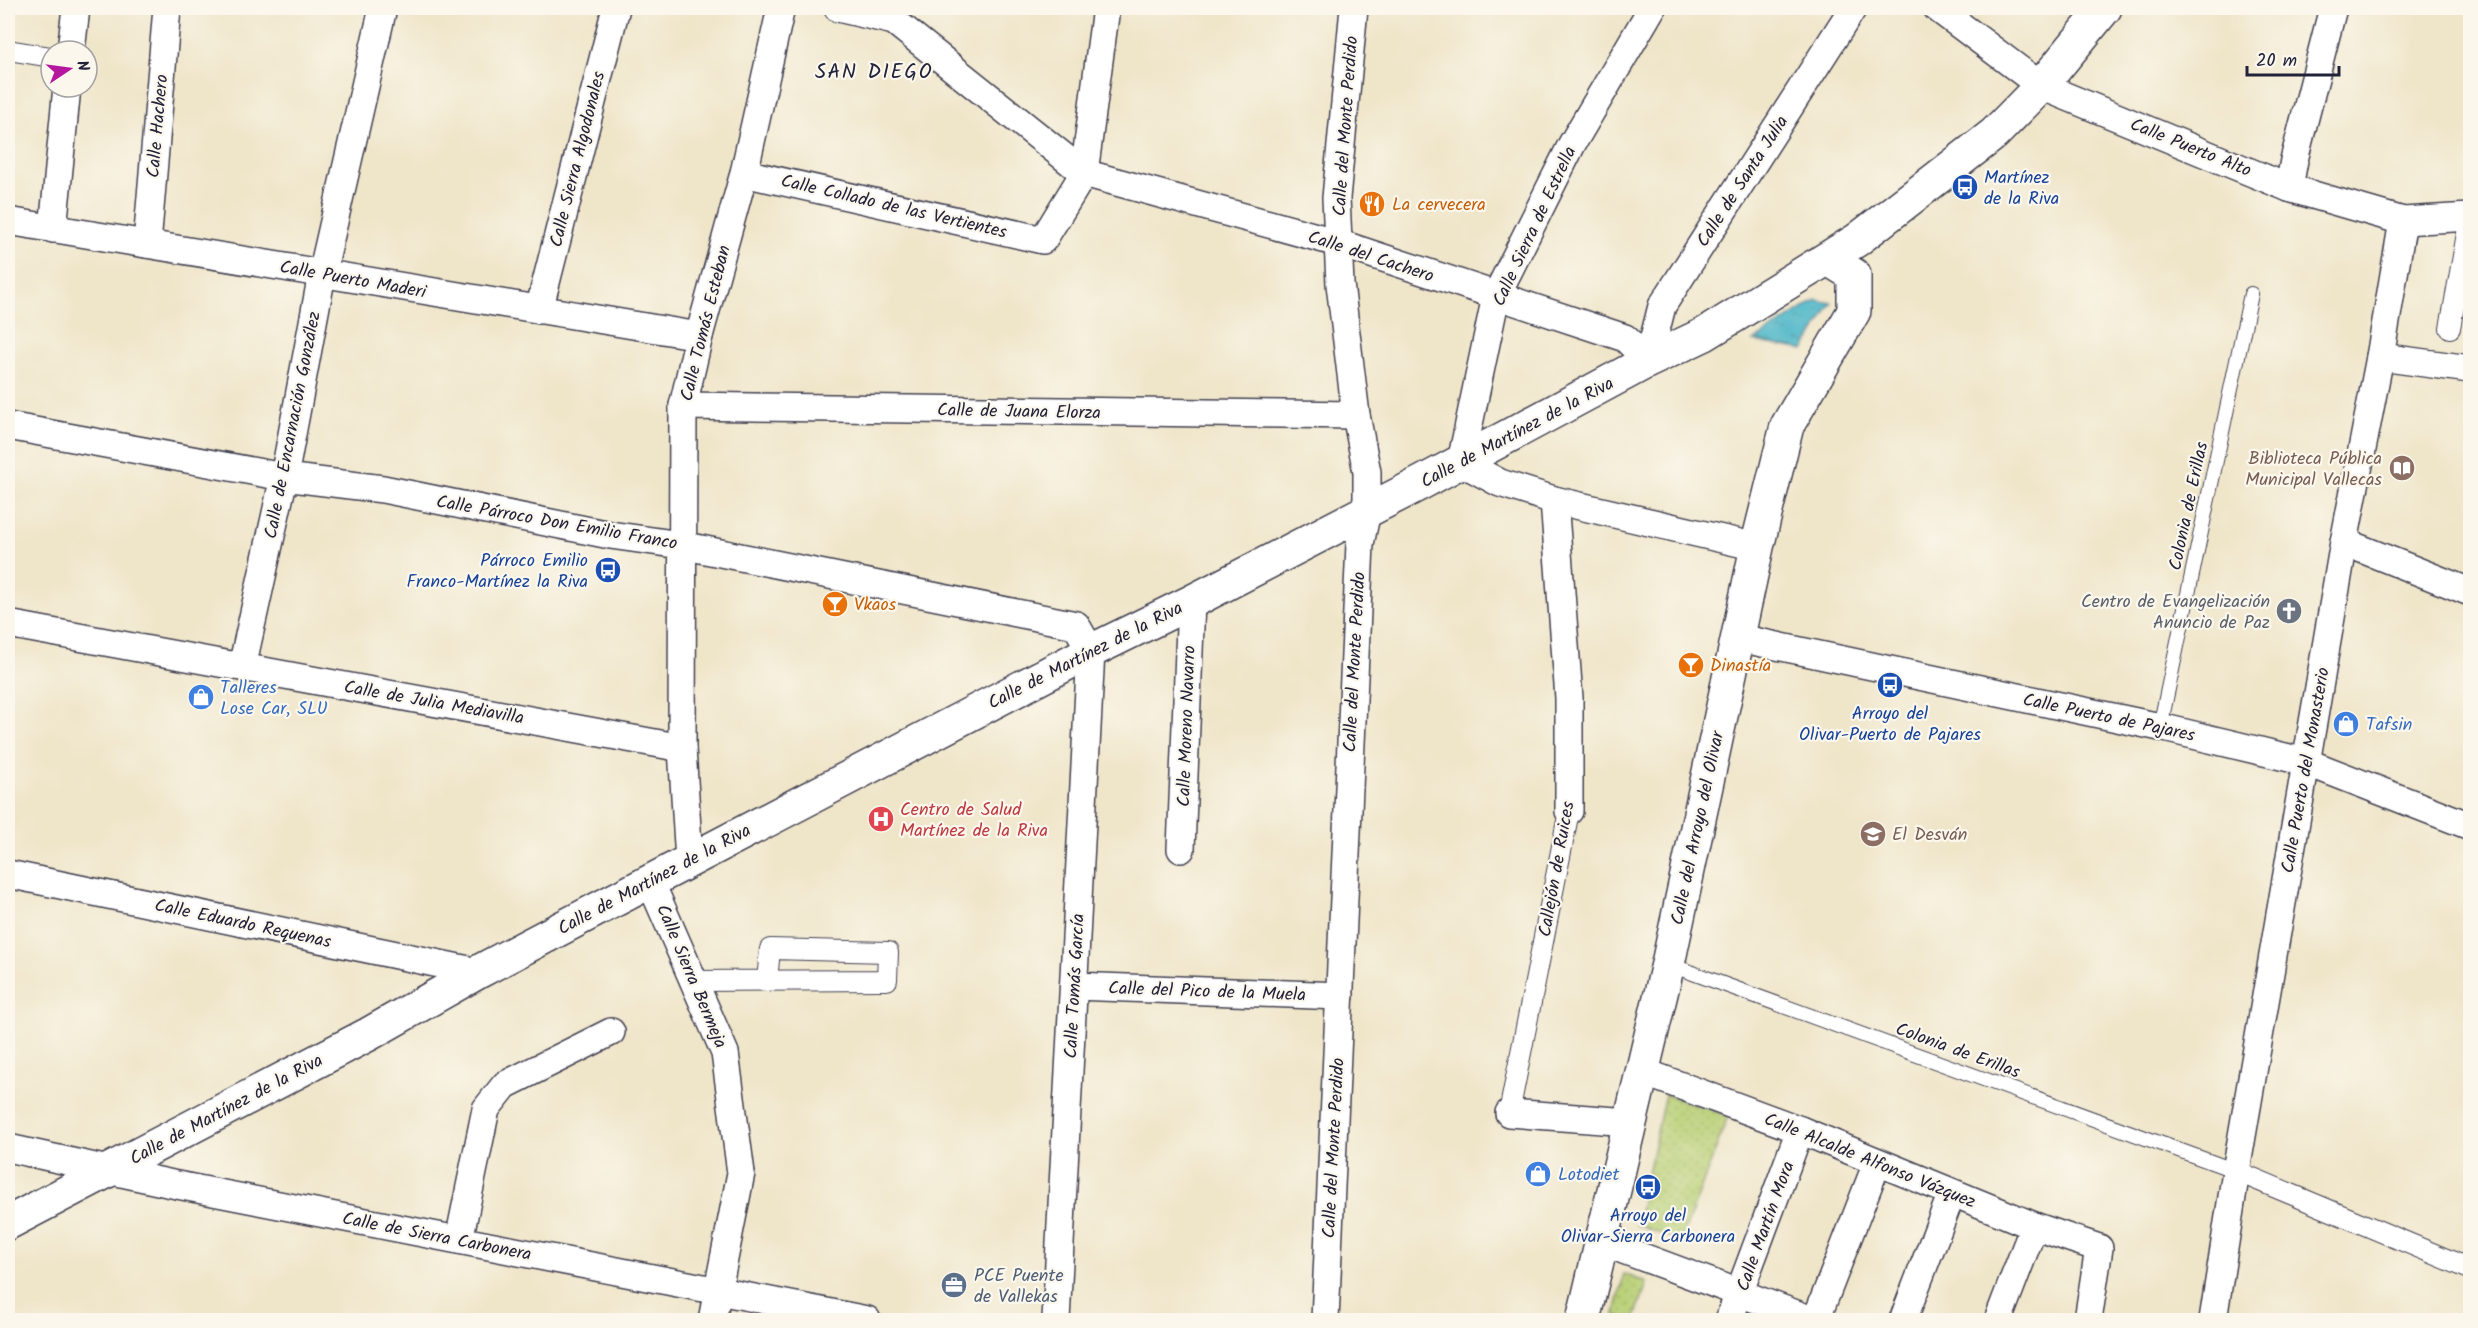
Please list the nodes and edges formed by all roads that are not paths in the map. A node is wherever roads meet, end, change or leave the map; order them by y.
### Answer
1 (76, 8) edge
2 (167, 8) edge
3 (383, 8) edge
4 (616, 8) edge
5 (781, 8) edge
6 (838, 8) edge
7 (1106, 8) edge
8 (1354, 8) edge
9 (1653, 8) edge
10 (1853, 8) edge
11 (1937, 8) edge
12 (2105, 8) edge
13 (2333, 8) edge
14 (72, 39) edge
15 (8, 50) edge
16 (39, 55) edge
17 (2041, 86) junction
18 (67, 99) edge
19 (744, 173) junction
20 (1083, 173) junction
21 (2289, 188) junction
22 (2470, 217) edge
23 (8, 221) edge
24 (2403, 221) junction
25 (53, 229) junction
26 (147, 243) junction
27 (1338, 243) junction
28 (1828, 259) junction
29 (322, 274) junction
30 (2250, 294) dead end
31 (1496, 297) junction
32 (539, 310) junction
33 (2451, 328) dead end
34 (699, 336) junction
35 (2380, 357) junction
36 (1648, 361) junction
37 (2470, 369) edge
38 (683, 406) junction
39 (1356, 416) junction
40 (8, 426) edge
41 (1461, 462) junction
42 (284, 477) junction
43 (1554, 500) junction
44 (1367, 511) junction
45 (2344, 542) junction
46 (681, 545) junction
47 (1757, 547) junction
48 (2470, 592) edge
49 (1191, 602) junction
50 (8, 624) edge
51 (1739, 638) junction
52 (1091, 651) junction
53 (242, 667) junction
54 (2160, 727) junction
55 (682, 748) junction
56 (2306, 762) junction
57 (1569, 811) joint
58 (2470, 826) edge
59 (1181, 849) dead end
60 (689, 861) junction
61 (8, 874) edge
62 (650, 881) junction
63 (1668, 964) junction
64 (478, 972) junction
65 (694, 981) junction
66 (767, 981) junction
67 (1074, 986) junction
68 (1340, 996) junction
69 (611, 1032) dead end
70 (1641, 1071) junction
71 (1509, 1113) joint
72 (1630, 1122) junction
73 (1800, 1131) junction
74 (8, 1148) edge
75 (1878, 1163) junction
76 (107, 1171) junction
77 (2236, 1171) junction
78 (1952, 1193) junction
79 (8, 1223) edge
80 (2034, 1226) junction
81 (459, 1240) junction
82 (1602, 1242) junction
83 (2470, 1269) edge
84 (717, 1291) junction
85 (1740, 1292) junction
86 (712, 1320) edge
87 (867, 1320) edge
88 (1056, 1320) edge
89 (1325, 1320) edge
90 (1583, 1320) edge
91 (1729, 1320) edge
92 (1814, 1320) edge
93 (1903, 1320) edge
94 (1998, 1320) edge
95 (2088, 1320) edge
96 (2213, 1320) edge

1 - 14 street
2 - 26 street, Calle Hachero
3 - 29 street, Calle de Encarnación González
4 - 32 street, Calle Sierra Algodonales
5 - 19 street, Calle Tomás Esteban
6 - 20 street
7 - 20 street
8 - 27 street, Calle del Monte Perdido
9 - 31 street, Calle Sierra de Estrella
10 - 36 street, Calle de Santa Julia
11 - 17 street, Calle Puerto Alto
12 - 17 street, Calle de Martínez de la Riva
13 - 21 street
15 - 16 street
17 - 21 street, Calle Puerto Alto
17 - 28 street, Calle de Martínez de la Riva
18 - 25 street
19 - 20 street, Calle Collado de las Vertientes
19 - 34 street, Calle Tomás Esteban
20 - 27 street, Calle del Cachero
21 - 24 street, Calle Puerto Alto
22 - 24 street, Calle Puerto Alto
22 - 33 street
23 - 25 street, Calle Puerto Maderi
24 - 35 street, Calle Puerto del Monasterio
25 - 26 street, Calle Puerto Maderi
26 - 29 street, Calle Puerto Maderi
27 - 31 street, Calle del Cachero
27 - 39 street, Calle del Monte Perdido
28 - 36 street, Calle de Martínez de la Riva
28 - 47 street, Calle del Arroyo del Olivar
29 - 32 street, Calle Puerto Maderi
29 - 42 street, Calle de Encarnación González
30 - 54 lane, Colonia de Erillas
31 - 36 street, Calle del Cachero
31 - 41 street, Calle Sierra de Estrella
32 - 34 street, Calle Puerto Maderi
34 - 38 street, Calle Tomás Esteban
35 - 37 street
35 - 45 street, Calle Puerto del Monasterio
36 - 41 street, Calle de Martínez de la Riva
38 - 39 street, Calle de Juana Elorza
38 - 46 street, Calle Tomás Esteban
39 - 44 street, Calle del Monte Perdido
40 - 42 street, Calle Párroco Don Emilio Franco
41 - 43 street
41 - 44 street, Calle de Martínez de la Riva
42 - 46 street, Calle Párroco Don Emilio Franco
42 - 53 street, Calle de Encarnación González
43 - 47 street
43 - 57 street, Callejón de Ruices
44 - 49 street, Calle de Martínez de la Riva
44 - 68 street, Calle del Monte Perdido
45 - 48 street
45 - 56 street, Calle Puerto del Monasterio
46 - 52 street, Calle Párroco Don Emilio Franco
46 - 55 street, Calle Tomás Esteban
47 - 51 street, Calle del Arroyo del Olivar
49 - 52 street, Calle de Martínez de la Riva
49 - 59 street, Calle Moreno Navarro
50 - 53 street, Calle de Julia Mediavilla
51 - 54 street, Calle Puerto de Pajares
51 - 63 street, Calle del Arroyo del Olivar
52 - 60 street, Calle de Martínez de la Riva
52 - 67 street, Calle Tomás García
53 - 55 street, Calle de Julia Mediavilla
54 - 56 street, Calle Puerto de Pajares
55 - 60 street, Calle Tomás Esteban
56 - 58 street, Calle Puerto de Pajares
56 - 77 street, Calle Puerto del Monasterio
57 - 71 street, Callejón de Ruices
60 - 62 street, Calle de Martínez de la Riva
61 - 64 street, Calle Eduardo Requenas
62 - 64 street, Calle de Martínez de la Riva
62 - 65 street, Calle Sierra Bermeja
63 - 70 street, Calle del Arroyo del Olivar
63 - 77 lane, Colonia de Erillas
64 - 76 street, Calle de Martínez de la Riva
65 - 66 street
65 - 84 street, Calle Sierra Bermeja
66 - 66 street
67 - 68 street, Calle del Pico de la Muela
67 - 88 street, Calle Tomás García
68 - 89 street, Calle del Monte Perdido
69 - 81 street
70 - 72 street, Calle del Arroyo del Olivar
70 - 73 street, Calle Alcalde Alfonso Vázquez
71 - 72 street, Callejón de Ruices
72 - 82 street, Calle del Arroyo del Olivar
73 - 75 street, Calle Alcalde Alfonso Vázquez
73 - 85 street, Calle Martín Mora
74 - 76 street, Calle de Sierra Carbonera
75 - 78 street, Calle Alcalde Alfonso Vázquez
75 - 92 street
76 - 79 street, Calle de Martínez de la Riva
76 - 81 street, Calle de Sierra Carbonera
77 - 83 street
77 - 96 street, Calle Puerto del Monasterio
78 - 80 street, Calle Alcalde Alfonso Vázquez
78 - 93 street
80 - 94 street
80 - 95 street, Calle Alcalde Alfonso Vázquez
81 - 84 street, Calle de Sierra Carbonera
82 - 85 street
82 - 90 street, Calle del Arroyo del Olivar
84 - 86 street, Calle Sierra Bermeja
84 - 87 street, Calle de Sierra Carbonera
85 - 91 street, Calle Martín Mora
85 - 92 street

